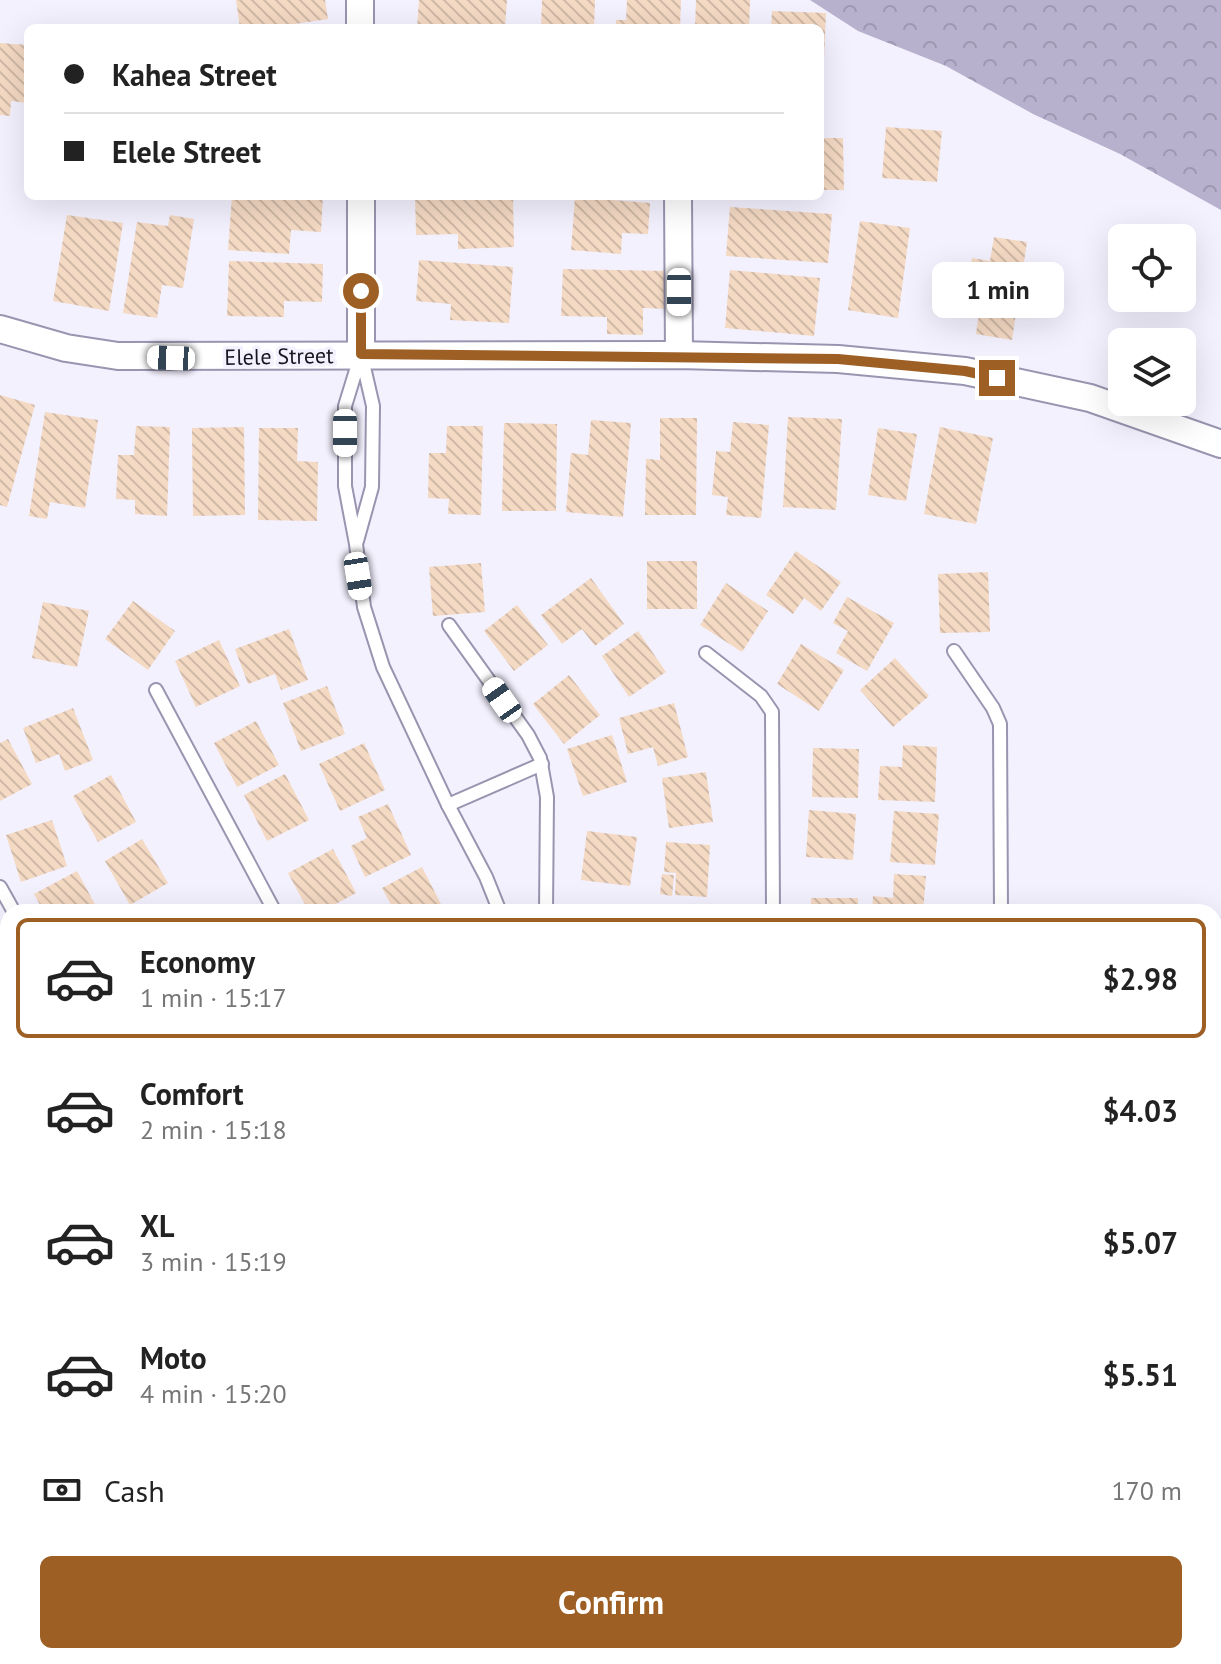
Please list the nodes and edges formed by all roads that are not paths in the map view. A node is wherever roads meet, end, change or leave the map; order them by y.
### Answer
1 (360, 0) edge
2 (360, 24) edge
3 (361, 200) edge
4 (678, 200) edge
5 (0, 329) edge
6 (361, 354) junction
7 (679, 355) junction
8 (1221, 444) edge
9 (356, 544) junction
10 (449, 625) dead end
11 (954, 651) dead end
12 (706, 653) dead end
13 (156, 690) dead end
14 (542, 764) junction
15 (448, 805) junction
16 (271, 904) edge
17 (497, 904) edge
18 (546, 904) edge
19 (773, 904) edge
20 (1001, 904) edge

1 - 2 street
3 - 6 street
4 - 7 street
5 - 6 street, Elele Street
6 - 7 street, Elele Street
6 - 9 lane
6 - 9 lane
7 - 8 street, Elele Street
9 - 15 lane
10 - 14 lane
11 - 20 lane
12 - 19 lane
13 - 16 lane
14 - 15 lane
14 - 18 lane
15 - 17 lane

